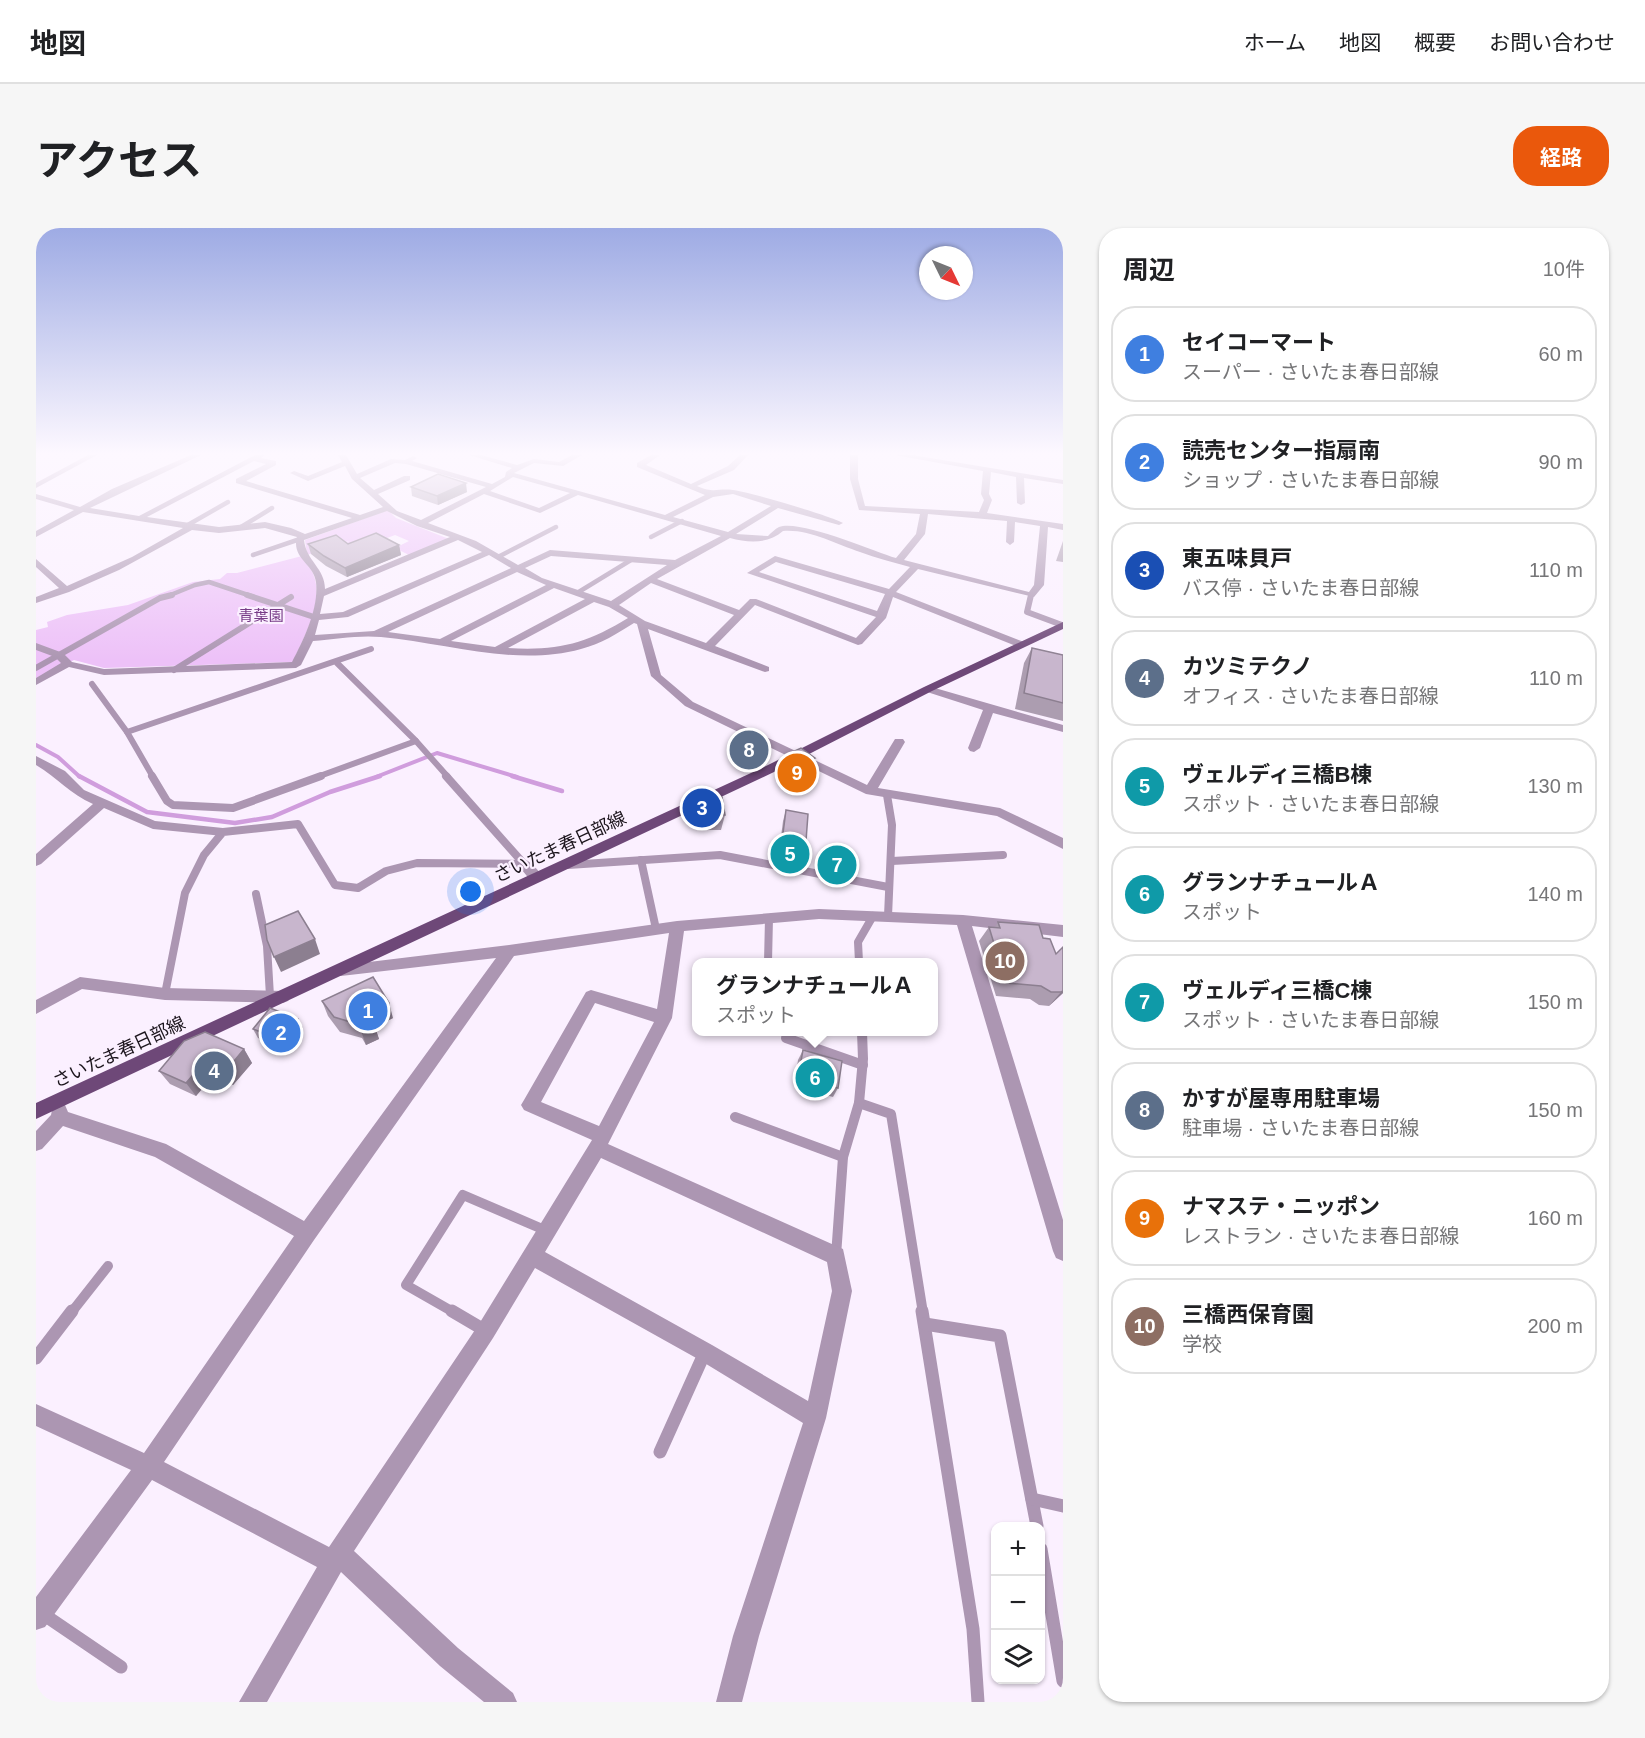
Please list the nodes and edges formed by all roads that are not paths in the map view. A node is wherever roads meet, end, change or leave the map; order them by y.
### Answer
1 (54, 524) edge
2 (177, 524) edge
3 (192, 524) edge
4 (246, 524) edge
5 (343, 524) edge
6 (420, 524) edge
7 (676, 524) edge
8 (691, 524) edge
9 (747, 524) edge
10 (838, 524) edge
11 (925, 524) edge
12 (1011, 524) edge
13 (1036, 524) edge
14 (1044, 525) junction
15 (188, 526) junction
16 (241, 527) junction
17 (1063, 527) edge
18 (556, 528) dead end
19 (36, 534) edge
20 (729, 535) junction
21 (822, 535) junction
22 (458, 537) junction
23 (651, 537) dead end
24 (302, 538) junction
25 (1010, 542) dead end
26 (253, 555) dead end
27 (494, 555) junction
28 (631, 560) junction
29 (898, 561) junction
30 (36, 562) edge
31 (676, 563) junction
32 (916, 565) junction
33 (517, 568) junction
34 (651, 580) junction
35 (554, 585) junction
36 (66, 590) junction
37 (577, 593) junction
38 (891, 593) junction
39 (319, 594) junction
40 (1031, 595) junction
41 (291, 597) dead end
42 (592, 599) junction
43 (36, 600) edge
44 (277, 605) junction
45 (612, 605) junction
46 (738, 614) junction
47 (881, 615) junction
48 (314, 617) junction
49 (639, 620) junction
50 (1063, 625) edge
51 (376, 634) junction
52 (309, 638) junction
53 (442, 642) junction
54 (1020, 644) junction
55 (36, 646) edge
56 (708, 647) junction
57 (371, 650) dead end
58 (498, 650) junction
59 (59, 655) junction
60 (337, 663) junction
61 (68, 664) junction
62 (36, 668) edge
63 (765, 669) dead end
64 (174, 670) junction
65 (36, 682) edge
66 (92, 684) dead end
67 (928, 689) junction
68 (988, 709) junction
69 (1063, 729) edge
70 (127, 732) junction
71 (416, 741) junction
72 (898, 742) dead end
73 (974, 748) dead end
74 (798, 755) junction
75 (36, 760) edge
76 (870, 791) junction
77 (887, 795) junction
78 (102, 803) junction
79 (223, 832) junction
80 (1063, 844) edge
81 (1003, 855) dead end
82 (640, 860) junction
83 (36, 861) edge
84 (892, 861) junction
85 (524, 864) junction
86 (563, 865) junction
87 (536, 878) junction
88 (888, 887) junction
89 (256, 894) dead end
90 (880, 916) junction
91 (769, 918) junction
92 (963, 920) junction
93 (677, 926) junction
94 (656, 929) junction
95 (1063, 930) edge
96 (509, 951) junction
97 (768, 958) edge
98 (859, 958) edge
99 (340, 970) junction
100 (165, 994) junction
101 (276, 996) junction
102 (36, 1008) edge
103 (664, 1018) junction
104 (862, 1036) edge
105 (786, 1038) dead end
106 (863, 1065) junction
107 (859, 1102) junction
108 (59, 1109) junction
109 (36, 1111) edge
110 (735, 1117) dead end
111 (599, 1142) junction
112 (36, 1143) edge
113 (843, 1157) junction
114 (547, 1231) junction
115 (307, 1233) junction
116 (1063, 1251) edge
117 (533, 1256) junction
118 (836, 1256) junction
119 (108, 1266) dead end
120 (926, 1324) junction
121 (486, 1331) junction
122 (705, 1352) junction
123 (36, 1358) edge
124 (36, 1415) edge
125 (815, 1418) junction
126 (660, 1452) dead end
127 (148, 1466) junction
128 (1032, 1499) junction
129 (1063, 1506) edge
130 (1036, 1522) edge
131 (336, 1558) junction
132 (1045, 1573) edge
133 (38, 1615) edge
134 (121, 1667) dead end
135 (1063, 1681) edge
136 (252, 1702) edge
137 (504, 1702) edge
138 (729, 1702) edge
139 (978, 1702) edge

1 - 19 street
2 - 15 street
3 - 15 lane
4 - 16 lane
5 - 24 street
6 - 22 street
7 - 23 lane
8 - 20 street
9 - 20 street
10 - 21 street
11 - 29 street
12 - 25 street
13 - 14 street
14 - 17 street
14 - 40 street
15 - 16 street
15 - 36 street
16 - 24 street
18 - 27 lane
20 - 21 street
20 - 31 street
21 - 29 street
22 - 27 street
22 - 39 street
24 - 26 lane
24 - 39 street
27 - 33 street
27 - 48 street
28 - 31 street
28 - 33 street
28 - 37 lane
29 - 32 street
30 - 36 street
31 - 34 street
32 - 38 street
32 - 40 street
33 - 35 street
33 - 51 street
34 - 45 street
34 - 46 street
35 - 37 street
35 - 53 street
36 - 43 street
37 - 42 street
38 - 47 street
38 - 47 street
38 - 54 street
39 - 48 street
40 - 50 lane
41 - 44 lane
42 - 45 street
42 - 58 street
44 - 48 lane
44 - 59 lane
44 - 64 lane
45 - 49 street
46 - 47 street
46 - 56 street
48 - 52 street
49 - 56 street
49 - 58 street
49 - 74 street
50 - 54 main road, さいたま春日部線
51 - 52 street
51 - 53 street
52 - 64 street
53 - 58 street
54 - 67 main road, さいたま春日部線
55 - 59 street
56 - 63 street
57 - 60 lane
59 - 61 street
59 - 62 lane
60 - 70 lane
60 - 71 lane
61 - 64 street
61 - 65 street
66 - 70 lane
67 - 68 street
67 - 74 main road, さいたま春日部線
68 - 69 street
68 - 73 street
70 - 71 lane
71 - 85 lane
72 - 76 street
74 - 76 street
74 - 86 main road, さいたま春日部線
75 - 78 street
76 - 77 street
77 - 80 street
77 - 84 lane
78 - 79 street
78 - 83 street
79 - 85 lane
79 - 100 lane
81 - 84 lane
82 - 86 lane
82 - 88 lane
82 - 94 lane
84 - 88 lane
85 - 87 street
86 - 87 main road, さいたま春日部線
87 - 99 main road, さいたま春日部線
88 - 90 lane
89 - 101 lane
90 - 91 street
90 - 92 street
90 - 98 lane
91 - 93 street
91 - 97 lane
92 - 95 street
92 - 116 street
93 - 94 street
93 - 103 street
94 - 96 street
96 - 99 street
96 - 115 street
99 - 101 main road, さいたま春日部線
100 - 101 street
100 - 102 street
101 - 108 main road, さいたま春日部線
103 - 111 street
103 - 111 street
104 - 106 lane
105 - 106 lane
106 - 107 lane
107 - 113 lane
107 - 120 lane
108 - 109 main road, さいたま春日部線
108 - 112 street
108 - 115 street
110 - 113 lane
111 - 114 street
111 - 118 street
113 - 118 lane
114 - 117 street
114 - 121 lane
115 - 127 street
117 - 121 street
117 - 122 street
118 - 125 street
119 - 123 lane
120 - 128 lane
120 - 139 lane
121 - 131 street
122 - 125 street
122 - 126 lane
124 - 127 street
125 - 138 street
127 - 131 street
127 - 133 street
128 - 129 lane
128 - 130 lane
131 - 136 street
131 - 137 street
132 - 135 lane
133 - 134 lane

